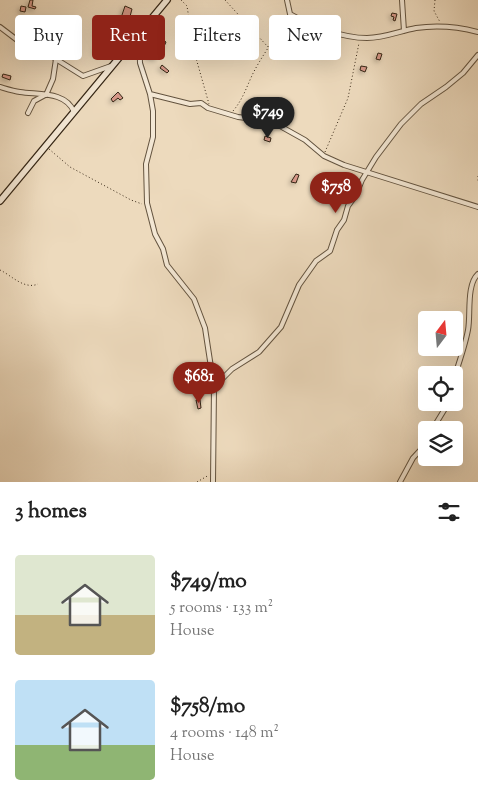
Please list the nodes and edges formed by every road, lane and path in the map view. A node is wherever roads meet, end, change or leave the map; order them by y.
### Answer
1 (167, 0) edge
2 (181, 0) edge
3 (224, 0) edge
4 (287, 0) edge
5 (402, 0) edge
6 (435, 0) edge
7 (287, 9) junction
8 (155, 15) edge
9 (0, 27) edge
10 (441, 27) junction
11 (404, 32) junction
12 (478, 32) edge
13 (361, 37) junction
14 (15, 38) edge
15 (268, 47) junction
16 (478, 55) edge
17 (56, 60) edge
18 (58, 60) edge
19 (118, 60) edge
20 (140, 60) edge
21 (113, 66) junction
22 (0, 87) edge
23 (150, 94) junction
24 (45, 95) junction
25 (212, 109) junction
26 (74, 112) junction
27 (28, 113) dead end
28 (230, 114) junction
29 (45, 145) junction
30 (324, 156) junction
31 (367, 173) junction
32 (478, 176) edge
33 (478, 183) edge
34 (0, 201) edge
35 (147, 203) junction
36 (478, 206) edge
37 (0, 270) edge
38 (478, 274) edge
39 (38, 284) dead end
40 (457, 366) edge
41 (214, 387) junction
42 (418, 453) edge
43 (212, 474) junction
44 (197, 482) edge
45 (213, 482) edge
46 (400, 482) edge

1 - 8 main road
2 - 25 path
3 - 15 path
4 - 7 street
5 - 11 street
6 - 10 path
7 - 13 street
7 - 15 path
9 - 14 street
10 - 11 street
10 - 12 street
11 - 13 street
13 - 30 path
15 - 28 path
16 - 31 street
17 - 24 street
18 - 21 street
19 - 21 main road
20 - 23 street
21 - 26 main road
22 - 24 street
23 - 25 street
23 - 35 street
24 - 26 street
24 - 27 street
25 - 28 street
26 - 29 main road
28 - 30 street
29 - 34 main road
29 - 35 path
30 - 31 street
31 - 36 street
31 - 41 street
32 - 33 path
35 - 41 street
37 - 39 path
38 - 40 street
41 - 43 street
42 - 46 street
43 - 44 path
43 - 45 street

